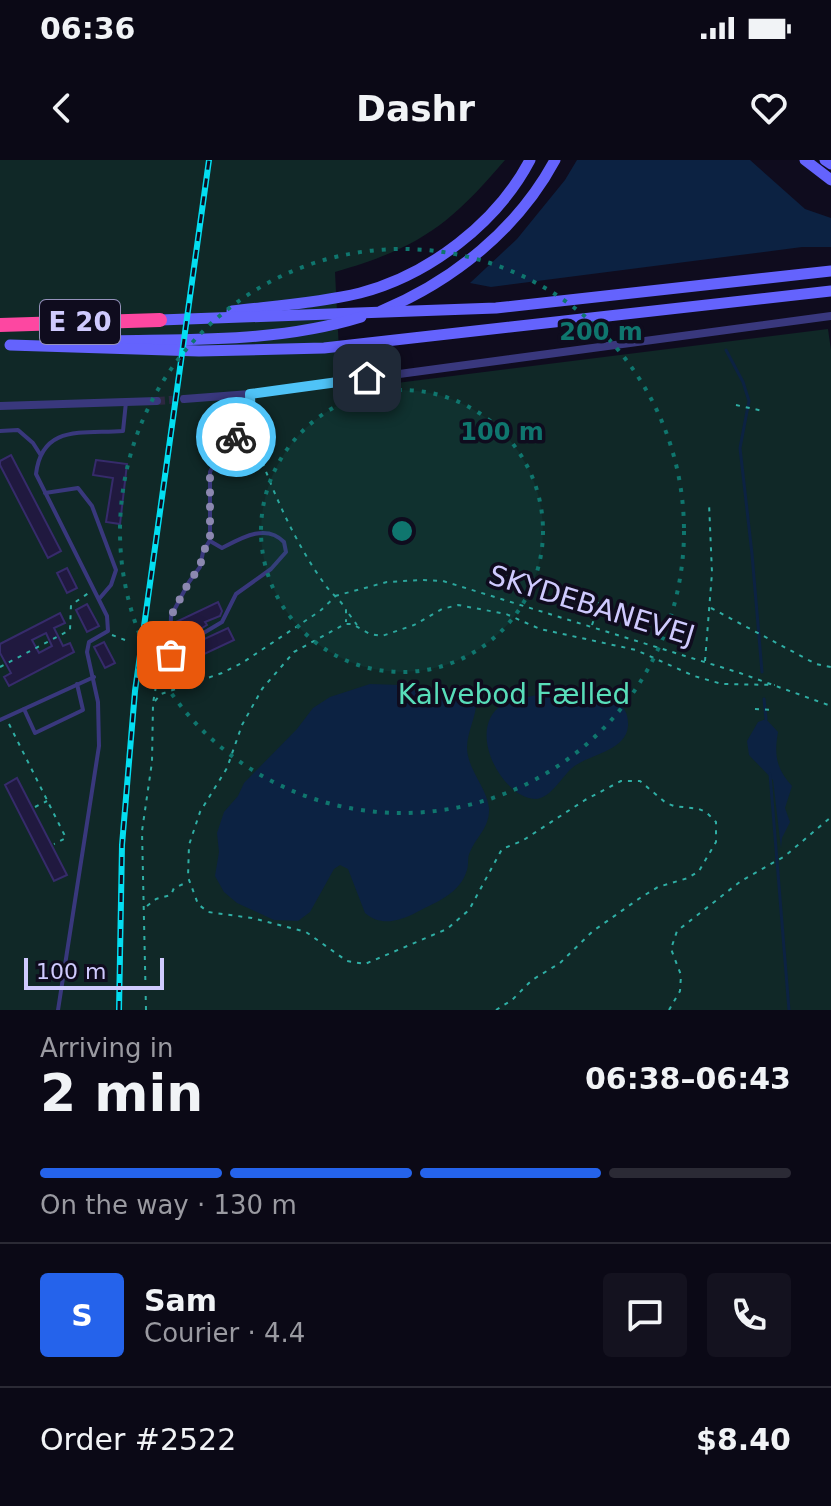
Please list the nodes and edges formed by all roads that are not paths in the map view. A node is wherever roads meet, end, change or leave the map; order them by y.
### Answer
1 (530, 160) edge
2 (555, 160) edge
3 (805, 160) edge
4 (825, 160) edge
5 (831, 164) edge
6 (831, 180) edge
7 (831, 271) edge
8 (831, 291) edge
9 (374, 313) junction
10 (831, 316) edge
11 (160, 320) junction
12 (0, 325) edge
13 (5, 345) edge
14 (250, 394) junction
15 (184, 399) tunnel mouth
16 (157, 401) tunnel mouth
17 (126, 402) junction
18 (0, 406) edge
19 (205, 426) dead end
20 (237, 428) junction
21 (0, 431) edge
22 (40, 454) junction
23 (45, 493) junction
24 (210, 540) junction
25 (99, 599) junction
26 (170, 649) junction
27 (175, 665) dead end
28 (94, 677) junction
29 (77, 684) junction
30 (24, 709) junction
31 (3, 719) edge
32 (58, 1010) edge

1 - 11 street
2 - 9 street
3 - 6 street
4 - 5 street
7 - 9 street
8 - 13 street
9 - 11 street
9 - 13 street
10 - 14 street
11 - 12 highway, E 20
14 - 15 street
14 - 20 lane
16 - 17 street
17 - 18 street
17 - 22 lane
19 - 20 lane
20 - 24 lane
21 - 22 lane
22 - 23 lane
23 - 25 lane
23 - 25 lane
24 - 26 lane
24 - 26 lane
25 - 28 lane
26 - 27 lane
28 - 29 lane
28 - 32 lane
29 - 30 lane
29 - 30 lane
30 - 31 lane

